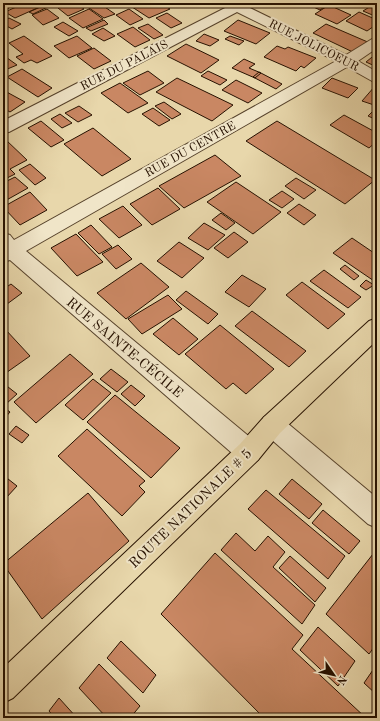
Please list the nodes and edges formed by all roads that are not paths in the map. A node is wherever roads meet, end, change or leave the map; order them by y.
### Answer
1 (237, 4) edge
2 (377, 42) edge
3 (347, 61) junction
4 (377, 78) edge
5 (3, 128) edge
6 (6, 248) edge
7 (377, 327) edge
8 (272, 425) junction
9 (249, 452) junction
10 (377, 515) edge
11 (3, 688) edge

1 - 3 street, RUE JOLICOEUR
1 - 5 street, RUE DU PALAIS
2 - 3 street, RUE DU CENTRE
3 - 4 street, RUE JOLICOEUR
3 - 6 street, RUE DU CENTRE
6 - 9 street, RUE SAINTE-CÉCILE
7 - 8 main road, ROUTE NATIONALE # 5
8 - 9 main road, ROUTE NATIONALE # 5
8 - 10 street
9 - 11 main road, ROUTE NATIONALE # 5

